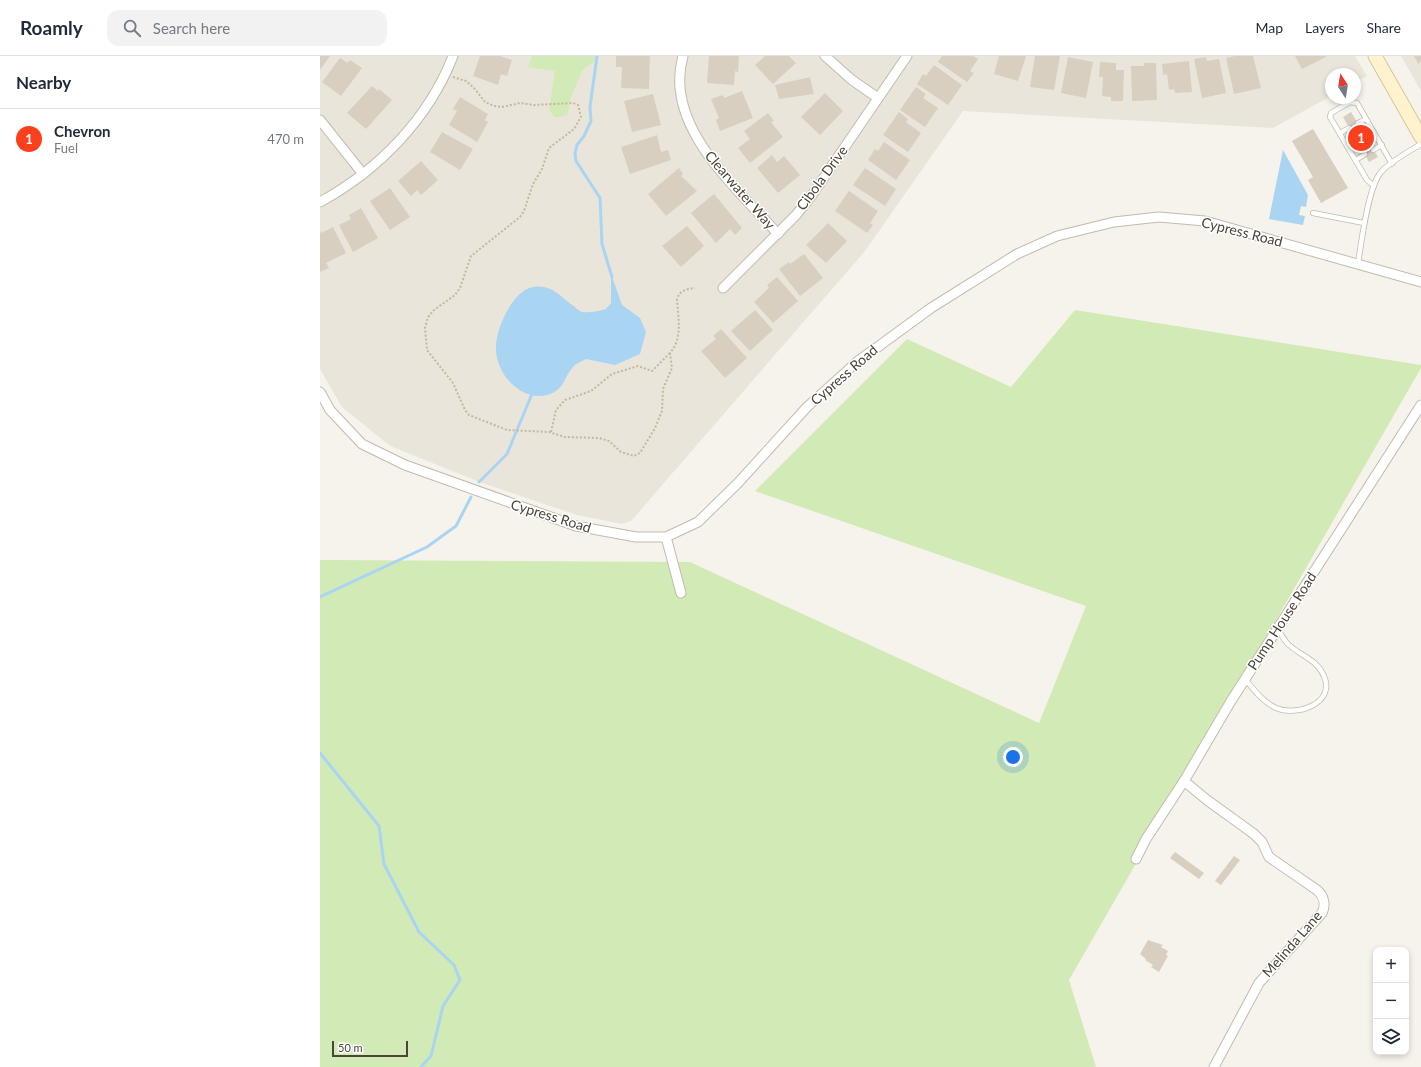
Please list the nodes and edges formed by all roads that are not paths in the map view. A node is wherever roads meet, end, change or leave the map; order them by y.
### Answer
1 (453, 56) edge
2 (683, 56) edge
3 (825, 56) edge
4 (907, 56) edge
5 (1375, 56) edge
6 (878, 98) junction
7 (1366, 119) junction
8 (320, 120) edge
9 (1358, 123) dead end
10 (1349, 128) dead end
11 (1373, 131) junction
12 (1340, 133) junction
13 (1365, 135) dead end
14 (1421, 137) edge
15 (1357, 141) dead end
16 (1421, 144) edge
17 (1382, 145) junction
18 (1347, 146) junction
19 (1374, 150) dead end
20 (1365, 154) dead end
21 (1356, 160) junction
22 (1392, 164) junction
23 (363, 174) junction
24 (1374, 186) junction
25 (320, 202) edge
26 (1313, 213) dead end
27 (1364, 223) junction
28 (778, 234) junction
29 (1358, 265) junction
30 (1421, 282) edge
31 (723, 288) dead end
32 (320, 392) edge
33 (1421, 405) edge
34 (666, 537) junction
35 (681, 593) dead end
36 (1277, 629) junction
37 (1244, 679) junction
38 (1184, 781) junction
39 (1136, 859) dead end
40 (1214, 1067) edge

1 - 23 street
2 - 28 street, Clearwater Way
3 - 6 street
4 - 6 street, Cibola Drive
5 - 14 street
6 - 28 street, Cibola Drive
7 - 9 lane
7 - 11 lane
7 - 12 lane
8 - 23 street
10 - 12 lane
11 - 13 lane
11 - 17 lane
12 - 18 lane
15 - 18 lane
16 - 22 lane
17 - 19 lane
17 - 22 lane
18 - 21 lane
20 - 21 lane
21 - 24 lane
22 - 24 lane
23 - 25 street
24 - 27 lane
26 - 27 lane
27 - 29 lane
28 - 31 street, Cibola Drive
29 - 30 street, Cypress Road
29 - 34 street, Cypress Road
32 - 34 street, Cypress Road
33 - 36 street, Pump House Road
34 - 35 street
36 - 37 street, Pump House Road
36 - 37 lane
37 - 38 street, Pump House Road
38 - 39 street, Pump House Road
38 - 40 street, Melinda Lane

